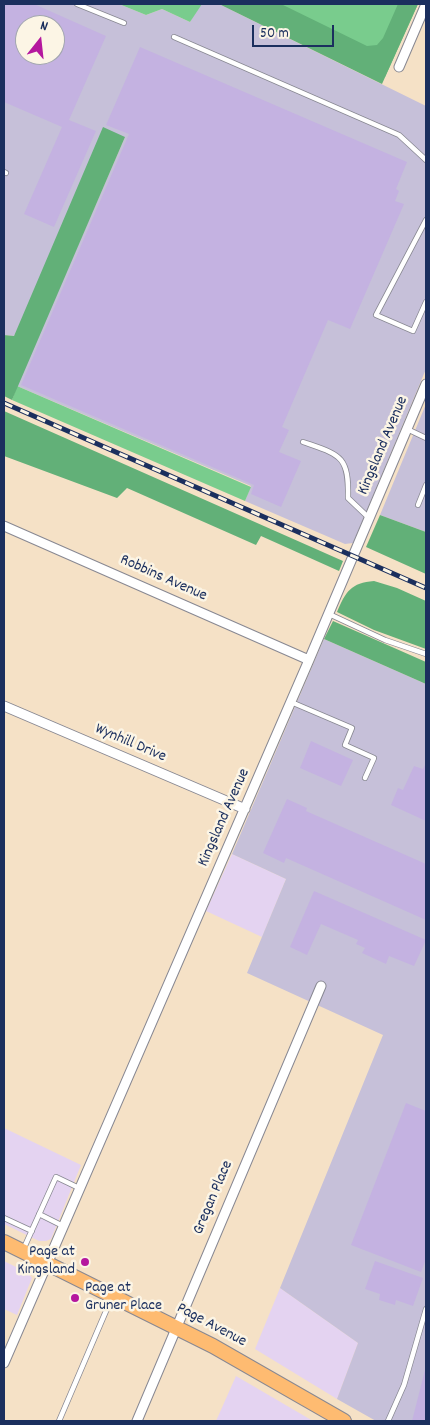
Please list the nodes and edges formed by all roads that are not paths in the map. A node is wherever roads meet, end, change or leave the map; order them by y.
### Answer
1 (77, 4) edge
2 (426, 4) edge
3 (124, 23) dead end
4 (174, 36) dead end
5 (399, 67) dead end
6 (426, 160) edge
7 (426, 220) edge
8 (426, 302) edge
9 (426, 387) edge
10 (407, 429) junction
11 (426, 438) edge
12 (303, 442) dead end
13 (426, 485) edge
14 (418, 505) dead end
15 (370, 519) junction
16 (4, 526) edge
17 (329, 614) junction
18 (426, 654) edge
19 (310, 660) junction
20 (291, 702) junction
21 (4, 706) edge
22 (364, 778) dead end
23 (245, 809) junction
24 (321, 986) dead end
25 (80, 1188) junction
26 (39, 1214) junction
27 (4, 1218) edge
28 (63, 1226) junction
29 (32, 1231) junction
30 (4, 1242) edge
31 (23, 1251) junction
32 (47, 1263) junction
33 (112, 1295) junction
34 (426, 1309) edge
35 (176, 1327) junction
36 (4, 1363) edge
37 (59, 1421) edge
38 (137, 1421) edge
39 (344, 1421) edge
40 (388, 1421) edge

1 - 3 lane
2 - 5 street
4 - 6 lane
7 - 8 lane
9 - 10 street, Kingsland Avenue
10 - 11 lane
10 - 15 street, Kingsland Avenue
12 - 15 lane
13 - 14 lane
15 - 17 street, Kingsland Avenue
16 - 19 street, Robbins Avenue
17 - 18 lane
17 - 19 street, Kingsland Avenue
19 - 20 street, Kingsland Avenue
20 - 22 lane
20 - 23 street, Kingsland Avenue
21 - 23 street, Wynhill Drive
23 - 25 street, Kingsland Avenue
24 - 35 street, Gregan Place
25 - 26 lane
25 - 28 street, Kingsland Avenue
26 - 28 lane
26 - 29 lane
27 - 29 lane
28 - 32 street, Kingsland Avenue
29 - 31 lane
30 - 31 main road, Page Avenue
31 - 32 main road, Page Avenue
32 - 33 main road, Page Avenue
32 - 36 street, Kingsland Avenue
33 - 35 main road, Page Avenue
33 - 37 lane
34 - 40 lane
35 - 38 street, Gregan Place
35 - 39 main road, Page Avenue

